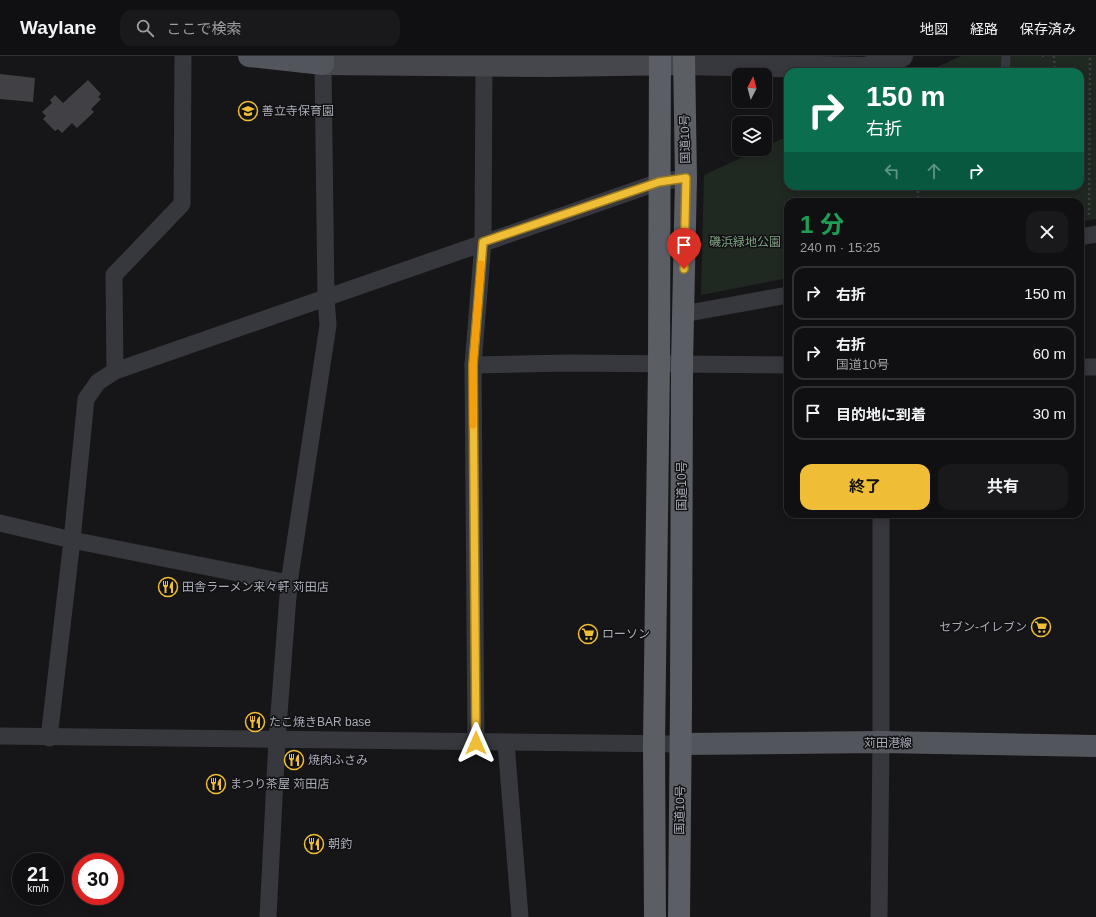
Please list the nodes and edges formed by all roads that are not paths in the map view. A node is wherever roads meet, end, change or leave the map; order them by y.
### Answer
1 (183, 56) edge
2 (249, 56) edge
3 (1006, 56) edge
4 (890, 59) edge
5 (323, 60) edge
6 (660, 60) edge
7 (684, 60) edge
8 (549, 61) edge
9 (484, 65) junction
10 (1005, 68) edge
11 (686, 178) junction
12 (659, 182) junction
13 (483, 242) junction
14 (784, 296) edge
15 (326, 298) junction
16 (683, 314) junction
17 (659, 364) junction
18 (682, 364) junction
19 (784, 364) edge
20 (473, 365) junction
21 (1084, 367) edge
22 (1096, 367) edge
23 (115, 371) junction
24 (881, 518) edge
25 (0, 523) edge
26 (72, 540) junction
27 (289, 582) junction
28 (0, 736) edge
29 (49, 738) junction
30 (277, 740) junction
31 (882, 742) junction
32 (476, 743) junction
33 (506, 743) junction
34 (654, 744) junction
35 (681, 744) junction
36 (1096, 746) edge
37 (268, 917) edge
38 (520, 917) edge
39 (655, 917) edge
40 (679, 917) edge
41 (879, 917) edge

1 - 23 street
2 - 5 main road
3 - 10 lane
4 - 7 street
5 - 9 main road
5 - 15 street
6 - 7 main road
6 - 8 main road
6 - 12 highway, 国道10号
7 - 11 highway, 国道10号
8 - 9 main road
9 - 13 street
11 - 12 street
11 - 16 highway, 国道10号
12 - 13 street
12 - 17 highway, 国道10号
13 - 15 street
13 - 20 street
14 - 16 street
15 - 23 street
15 - 27 street
16 - 18 highway, 国道10号
17 - 18 street
17 - 20 street
17 - 34 highway, 国道10号
18 - 19 street
18 - 35 highway, 国道10号
20 - 32 street
21 - 22 street
23 - 26 street
24 - 31 street
25 - 26 street
26 - 27 street
26 - 29 street
27 - 30 street
28 - 29 street
29 - 30 street
30 - 32 street
30 - 37 street
31 - 35 main road, 苅田港線
31 - 36 main road, 苅田港線
31 - 41 street
32 - 33 street
33 - 34 street
33 - 38 street
34 - 35 street
34 - 39 highway, 国道10号
35 - 40 highway, 国道10号

